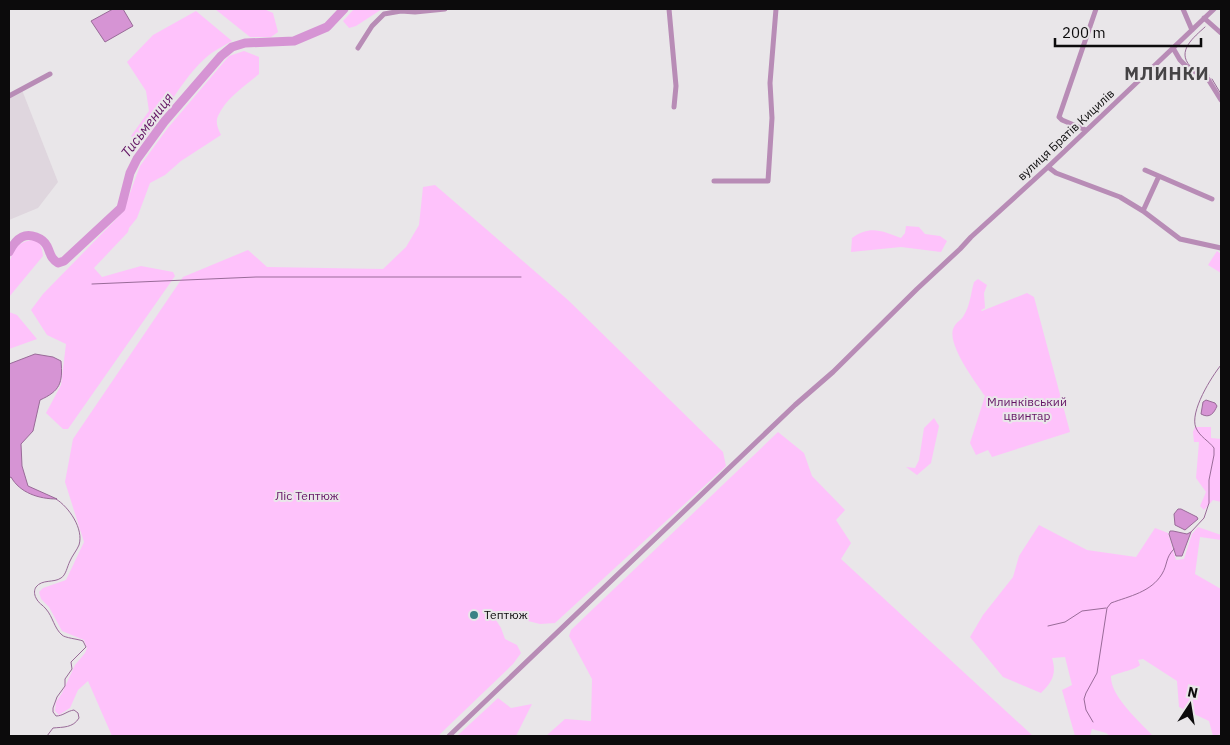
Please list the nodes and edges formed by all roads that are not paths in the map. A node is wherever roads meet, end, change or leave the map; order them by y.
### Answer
1 (446, 9) edge
2 (669, 9) edge
3 (776, 9) edge
4 (1096, 9) edge
5 (1183, 9) edge
6 (1214, 9) edge
7 (1204, 18) junction
8 (1192, 30) junction
9 (1221, 33) edge
10 (358, 48) dead end
11 (1173, 48) junction
12 (50, 74) dead end
13 (9, 96) edge
14 (1221, 100) edge
15 (674, 107) dead end
16 (1086, 130) junction
17 (1048, 167) junction
18 (1144, 170) dead end
19 (1159, 176) junction
20 (714, 181) dead end
21 (1212, 199) dead end
22 (1143, 212) junction
23 (1221, 248) edge
24 (449, 736) edge

1 - 10 street
2 - 15 street
3 - 20 street
4 - 16 street
5 - 8 street
6 - 7 street, вулиця Братів Кицилів
7 - 8 street, вулиця Братів Кицилів
7 - 9 street
8 - 11 street, вулиця Братів Кицилів
11 - 14 street
11 - 16 street, вулиця Братів Кицилів
12 - 13 street
16 - 17 street, вулиця Братів Кицилів
17 - 22 street
17 - 24 street, вулиця Братів Кицилів
18 - 19 street
19 - 21 street
19 - 22 street
22 - 23 street

